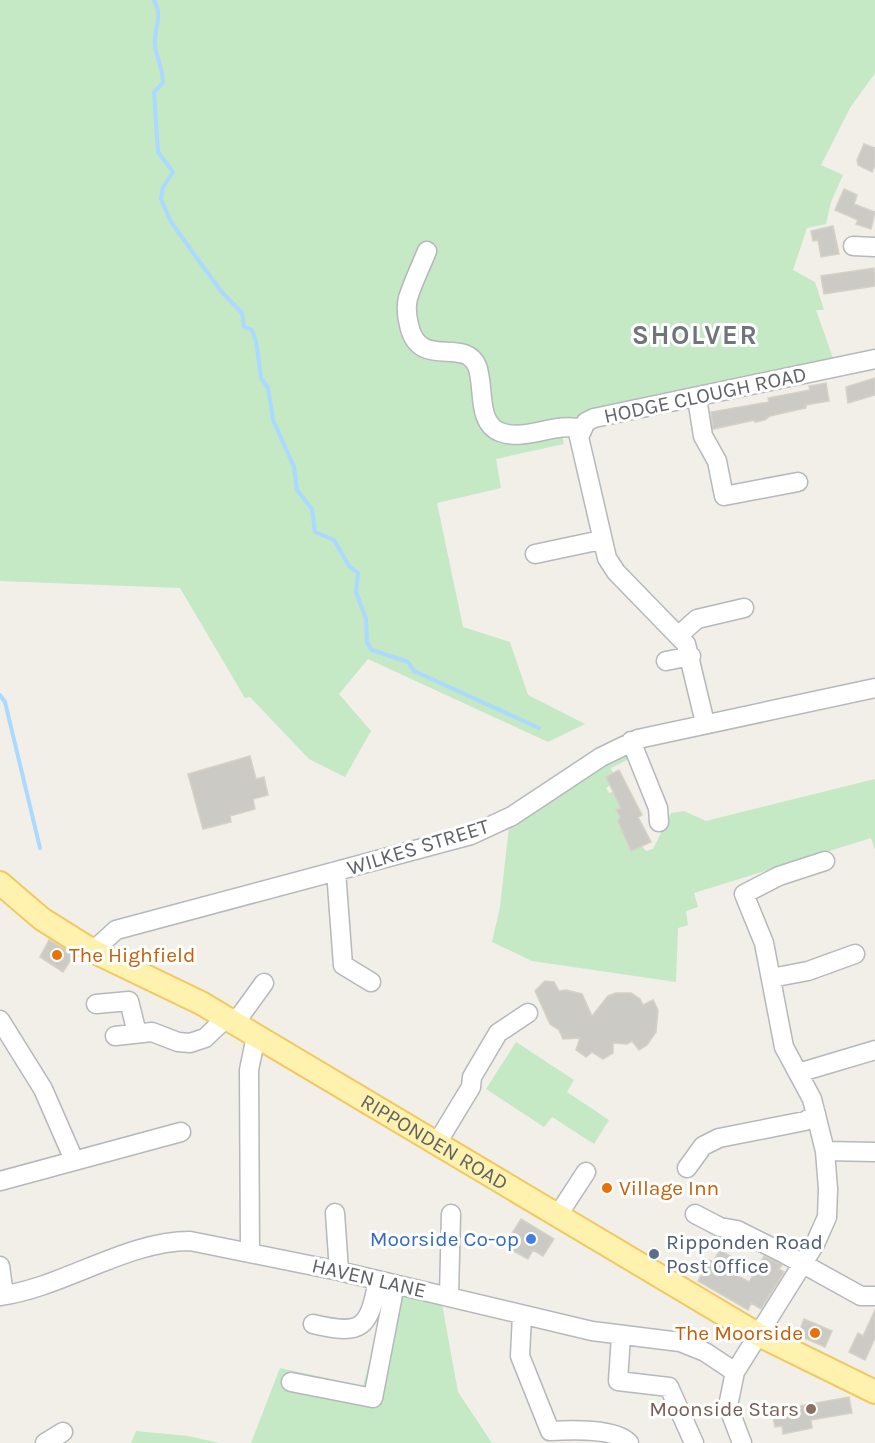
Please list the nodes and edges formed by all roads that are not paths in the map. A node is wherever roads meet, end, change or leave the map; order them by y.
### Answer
1 (853, 246) dead end
2 (875, 247) edge
3 (427, 251) dead end
4 (875, 359) edge
5 (697, 398) junction
6 (582, 429) junction
7 (798, 482) dead end
8 (601, 540) junction
9 (535, 554) dead end
10 (744, 608) dead end
11 (679, 635) junction
12 (691, 656) junction
13 (666, 661) dead end
14 (875, 688) edge
15 (705, 723) junction
16 (631, 741) junction
17 (659, 822) dead end
18 (825, 861) dead end
19 (336, 871) junction
20 (0, 883) edge
21 (93, 951) junction
22 (855, 954) dead end
23 (771, 978) junction
24 (371, 982) dead end
25 (264, 983) dead end
26 (96, 1004) dead end
27 (528, 1013) dead end
28 (0, 1020) edge
29 (230, 1021) junction
30 (137, 1033) junction
31 (115, 1036) dead end
32 (256, 1036) junction
33 (875, 1050) edge
34 (798, 1073) junction
35 (816, 1114) junction
36 (181, 1132) dead end
37 (437, 1143) junction
38 (825, 1151) junction
39 (875, 1152) edge
40 (74, 1160) junction
41 (687, 1168) dead end
42 (586, 1172) dead end
43 (0, 1181) edge
44 (335, 1213) dead end
45 (451, 1214) dead end
46 (695, 1214) dead end
47 (558, 1215) junction
48 (249, 1251) junction
49 (802, 1263) junction
50 (0, 1266) edge
51 (339, 1270) junction
52 (387, 1282) junction
53 (2, 1296) edge
54 (449, 1296) junction
55 (875, 1296) edge
56 (522, 1315) junction
57 (314, 1324) dead end
58 (757, 1334) junction
59 (621, 1336) junction
60 (735, 1372) junction
61 (291, 1383) dead end
62 (875, 1392) edge
63 (63, 1432) dead end
64 (551, 1437) edge
65 (45, 1443) edge
66 (629, 1443) edge
67 (694, 1443) edge
68 (742, 1443) edge

1 - 2 street
3 - 6 street
4 - 5 street, HODGE CLOUGH ROAD
5 - 6 street, HODGE CLOUGH ROAD
5 - 7 street
6 - 8 street, HODGE CLOUGH ROAD
8 - 9 street
8 - 11 street, HODGE CLOUGH ROAD
10 - 11 street
11 - 12 street, HODGE CLOUGH ROAD
12 - 13 street
12 - 15 street, HODGE CLOUGH ROAD
14 - 15 street, WILKES STREET
15 - 16 street, WILKES STREET
16 - 17 street
16 - 19 street, WILKES STREET
18 - 23 street
19 - 21 street, WILKES STREET
19 - 24 street
20 - 21 main road, RIPPONDEN ROAD
21 - 29 main road, RIPPONDEN ROAD
22 - 23 street
23 - 34 street
25 - 29 street
26 - 30 street
27 - 37 street
28 - 40 street
29 - 30 street
29 - 32 main road, RIPPONDEN ROAD
30 - 31 street
32 - 37 main road, RIPPONDEN ROAD
32 - 48 street
33 - 34 street
34 - 35 street
35 - 38 street
35 - 41 street
36 - 40 street
37 - 47 main road, RIPPONDEN ROAD
38 - 39 street
38 - 49 street
40 - 43 street
42 - 47 street
44 - 51 street
45 - 54 street
46 - 49 street
47 - 58 main road, RIPPONDEN ROAD
48 - 51 street, HAVEN LANE
48 - 53 street, HAVEN LANE
49 - 55 street
49 - 58 street
50 - 53 street
51 - 52 street, HAVEN LANE
52 - 54 street, HAVEN LANE
52 - 57 street
52 - 61 street
54 - 56 street, HAVEN LANE
56 - 59 street, HAVEN LANE
56 - 64 street
58 - 60 street
58 - 62 main road, RIPPONDEN ROAD
59 - 60 street, HAVEN LANE
59 - 67 street
60 - 68 street
63 - 65 street
64 - 66 street

